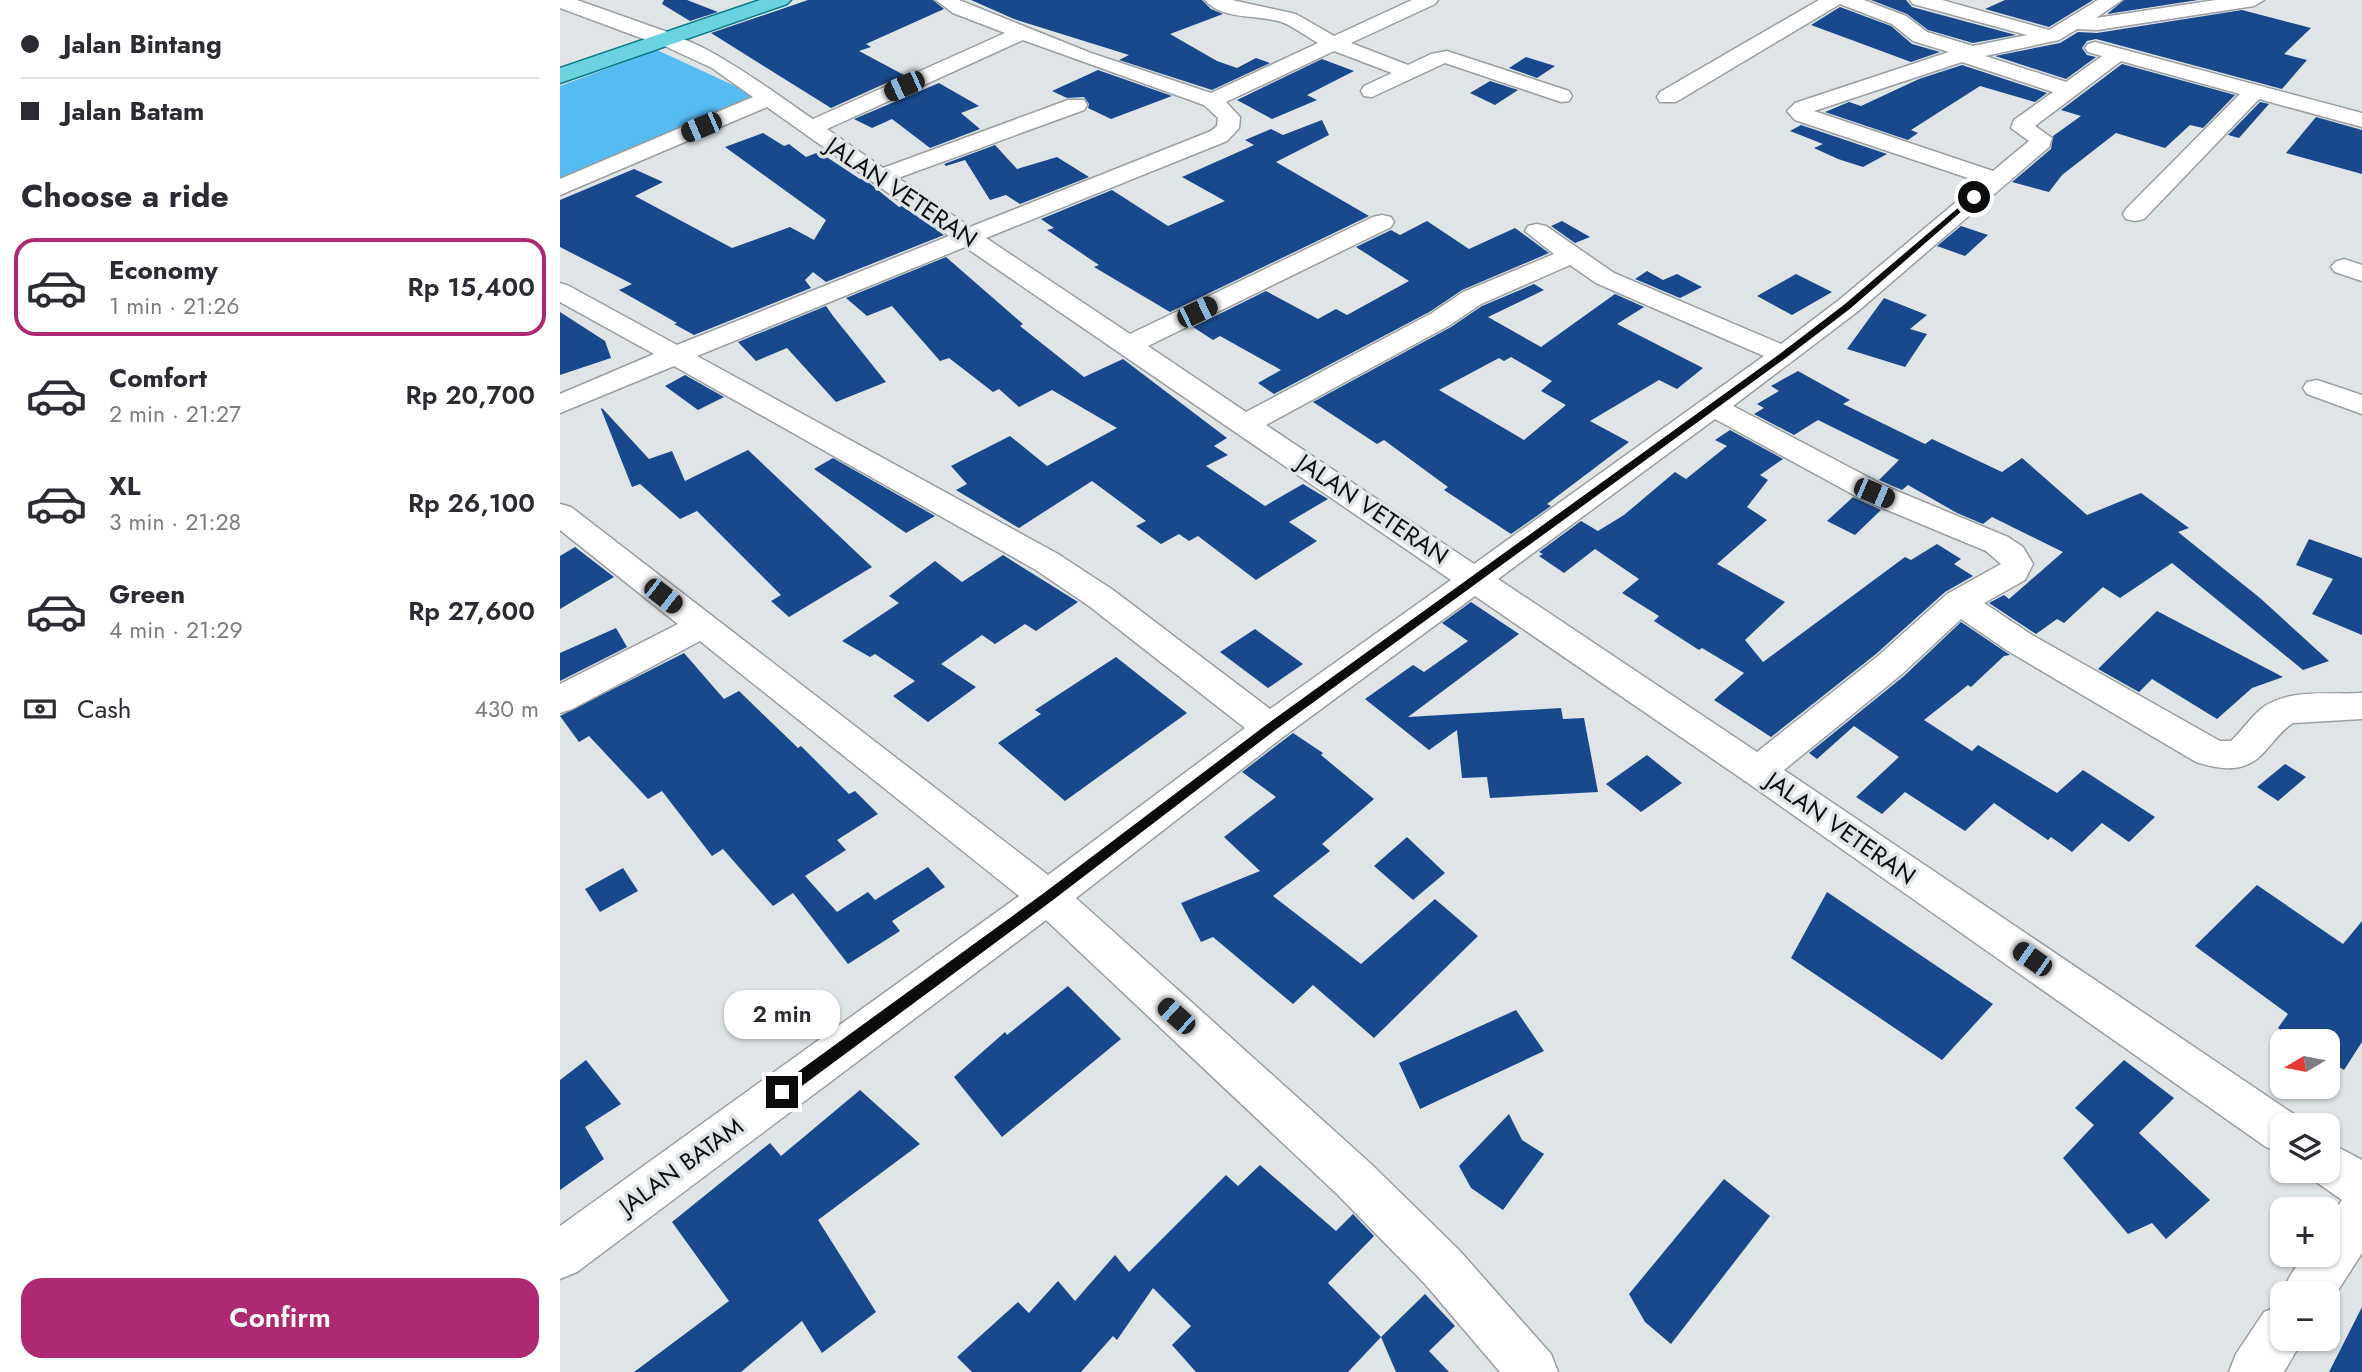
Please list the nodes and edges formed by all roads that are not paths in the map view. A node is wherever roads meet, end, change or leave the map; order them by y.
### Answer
1 (780, 0) edge
2 (946, 0) edge
3 (1215, 0) edge
4 (1428, 0) edge
5 (1833, 0) edge
6 (1846, 0) edge
7 (1920, 0) edge
8 (2112, 0) edge
9 (2254, 0) edge
10 (560, 1) edge
11 (2073, 24) junction
12 (1021, 33) junction
13 (2052, 36) junction
14 (665, 39) junction
15 (1334, 44) junction
16 (1966, 53) junction
17 (2118, 54) junction
18 (1409, 72) junction
19 (560, 76) edge
20 (2068, 90) junction
21 (1371, 91) dead end
22 (2254, 91) junction
23 (1561, 96) dead end
24 (1668, 97) dead end
25 (767, 99) junction
26 (1212, 100) junction
27 (1076, 105) dead end
28 (2362, 120) edge
29 (809, 129) junction
30 (880, 177) junction
31 (1995, 179) junction
32 (560, 188) edge
33 (2135, 214) dead end
34 (1382, 222) dead end
35 (1537, 231) dead end
36 (966, 236) junction
37 (1571, 256) junction
38 (560, 291) edge
39 (1128, 346) junction
40 (675, 355) junction
41 (1784, 355) junction
42 (2317, 388) dead end
43 (560, 404) edge
44 (2362, 405) edge
45 (1714, 407) junction
46 (1245, 424) junction
47 (569, 533) edge
48 (1477, 578) junction
49 (1959, 602) junction
50 (701, 626) junction
51 (560, 700) edge
52 (2362, 705) edge
53 (1270, 728) junction
54 (1758, 771) junction
55 (1048, 897) junction
56 (2270, 1124) edge
57 (2340, 1172) edge
58 (2362, 1187) edge
59 (2362, 1212) edge
60 (560, 1255) edge
61 (2315, 1281) edge
62 (2270, 1348) edge
63 (1533, 1372) edge
64 (2254, 1372) edge

1 - 14 main road
2 - 12 street
3 - 15 street
4 - 15 street
5 - 24 street
6 - 16 street
7 - 13 street
8 - 11 street
9 - 11 street
10 - 14 street
11 - 13 street
12 - 26 street
12 - 29 street
13 - 16 street
13 - 17 street
14 - 19 main road
14 - 25 street, JALAN VETERAN
15 - 18 street
15 - 26 street
16 - 20 street
16 - 31 street
17 - 20 street
17 - 22 street
18 - 21 street
18 - 23 street
20 - 31 street, JALAN BATAM
22 - 28 street
22 - 33 street
25 - 29 street, JALAN VETERAN
25 - 32 street
26 - 36 street
27 - 30 street
29 - 30 street, JALAN VETERAN
30 - 36 street, JALAN VETERAN
31 - 41 street, JALAN BATAM
34 - 39 street
35 - 37 street
36 - 39 street, JALAN VETERAN
36 - 40 street
37 - 41 street
37 - 46 street
38 - 40 street
39 - 46 street, JALAN VETERAN
40 - 43 street
40 - 53 street
41 - 45 street, JALAN BATAM
42 - 44 street
45 - 48 street, JALAN BATAM
45 - 49 street
46 - 48 street, JALAN VETERAN
47 - 50 street
48 - 53 street, JALAN BATAM
48 - 54 street, JALAN VETERAN
49 - 52 street
49 - 54 street
50 - 51 street
50 - 55 street
53 - 55 street, JALAN BATAM
54 - 56 street, JALAN VETERAN
55 - 60 street, JALAN BATAM
55 - 63 street
57 - 58 street
59 - 61 street
62 - 64 street

